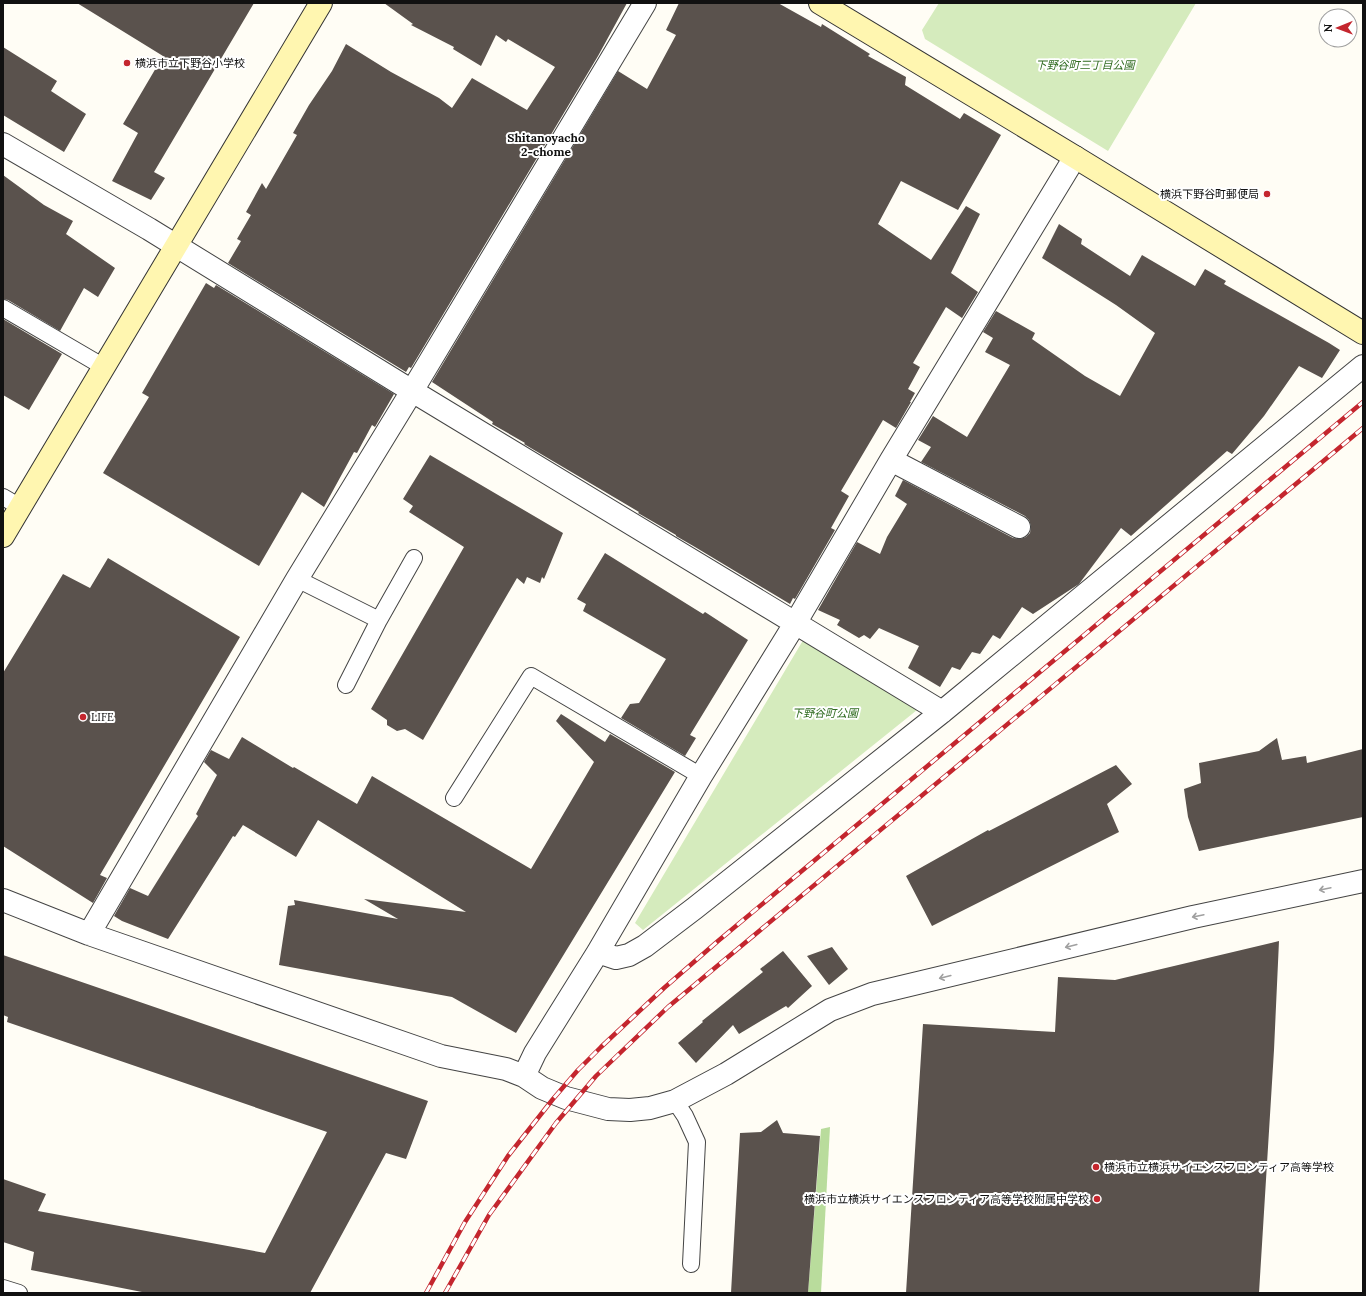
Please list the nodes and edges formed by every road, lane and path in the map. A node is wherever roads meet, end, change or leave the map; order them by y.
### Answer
1 (321, 3) edge
2 (645, 3) edge
3 (820, 3) edge
4 (3, 144) edge
5 (1075, 157) junction
6 (176, 245) junction
7 (3, 308) edge
8 (1363, 333) edge
9 (1363, 366) edge
10 (104, 367) junction
11 (412, 391) junction
12 (891, 460) junction
13 (8, 516) edge
14 (1020, 527) dead end
15 (414, 558) dead end
16 (297, 579) junction
17 (379, 620) junction
18 (796, 622) junction
19 (346, 685) dead end
20 (942, 712) junction
21 (701, 776) junction
22 (454, 798) dead end
23 (1363, 882) edge
24 (4, 903) edge
25 (90, 934) junction
26 (598, 952) junction
27 (524, 1076) junction
28 (675, 1101) junction
29 (692, 1264) dead end
30 (3, 1288) edge
31 (19, 1293) edge

1 - 6 street
2 - 11 street
3 - 5 street
4 - 6 street
5 - 8 street
5 - 12 street
6 - 10 street
6 - 11 street
7 - 10 lane
9 - 20 street
10 - 13 street
11 - 16 street
11 - 18 street
12 - 14 street
12 - 18 street
15 - 17 lane
16 - 17 lane
16 - 25 street
17 - 19 lane
18 - 20 street
18 - 21 street
20 - 26 street
21 - 22 lane
21 - 26 street
23 -> 28 street
24 - 25 street
25 - 27 street
26 - 27 street
27 - 28 street
28 - 29 lane
30 - 31 lane

